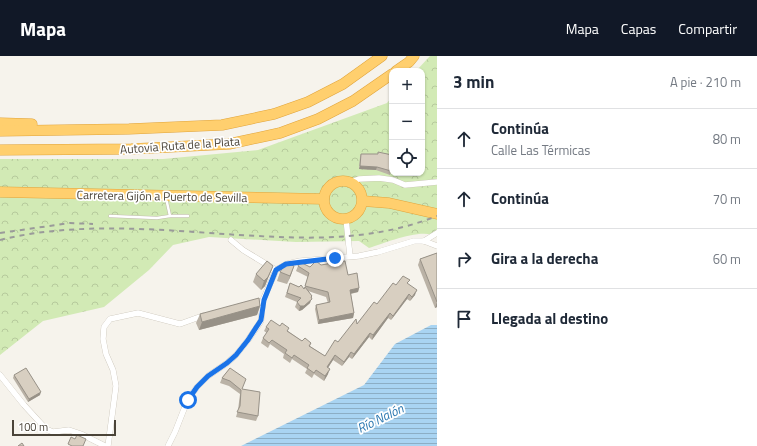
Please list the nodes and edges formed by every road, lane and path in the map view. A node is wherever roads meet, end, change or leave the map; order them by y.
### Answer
1 (382, 56) edge
2 (414, 56) edge
3 (400, 68) edge
4 (389, 76) edge
5 (0, 123) edge
6 (129, 129) junction
7 (0, 131) edge
8 (0, 150) edge
9 (351, 182) junction
10 (437, 182) edge
11 (2, 192) edge
12 (166, 196) junction
13 (324, 199) junction
14 (363, 201) junction
15 (437, 214) edge
16 (110, 216) dead end
17 (170, 216) junction
18 (188, 216) dead end
19 (346, 219) junction
20 (437, 233) edge
21 (231, 240) dead end
22 (424, 241) junction
23 (437, 246) edge
24 (350, 256) junction
25 (276, 270) junction
26 (264, 300) junction
27 (256, 302) edge
28 (215, 313) edge
29 (0, 375) edge
30 (106, 446) edge
31 (168, 446) edge

1 - 6 highway, Autovía Ruta de la Plata
2 - 3 highway
4 - 8 highway, Autovía Ruta de la Plata
5 - 6 highway
6 - 7 highway, Autovía Ruta de la Plata
9 - 10 street
9 - 13 highway
9 - 14 highway
11 - 12 highway, Carretera Gijón a Puerto de Sevilla
12 - 13 highway, Carretera Gijón a Puerto de Sevilla
12 - 17 lane
13 - 19 highway
14 - 15 highway
14 - 19 highway
16 - 17 lane
17 - 18 lane
19 - 24 street
20 - 22 street
21 - 25 street
22 - 23 street
22 - 24 street
24 - 25 street
25 - 26 street
26 - 27 street
26 - 31 street
28 - 30 street
29 - 30 street

